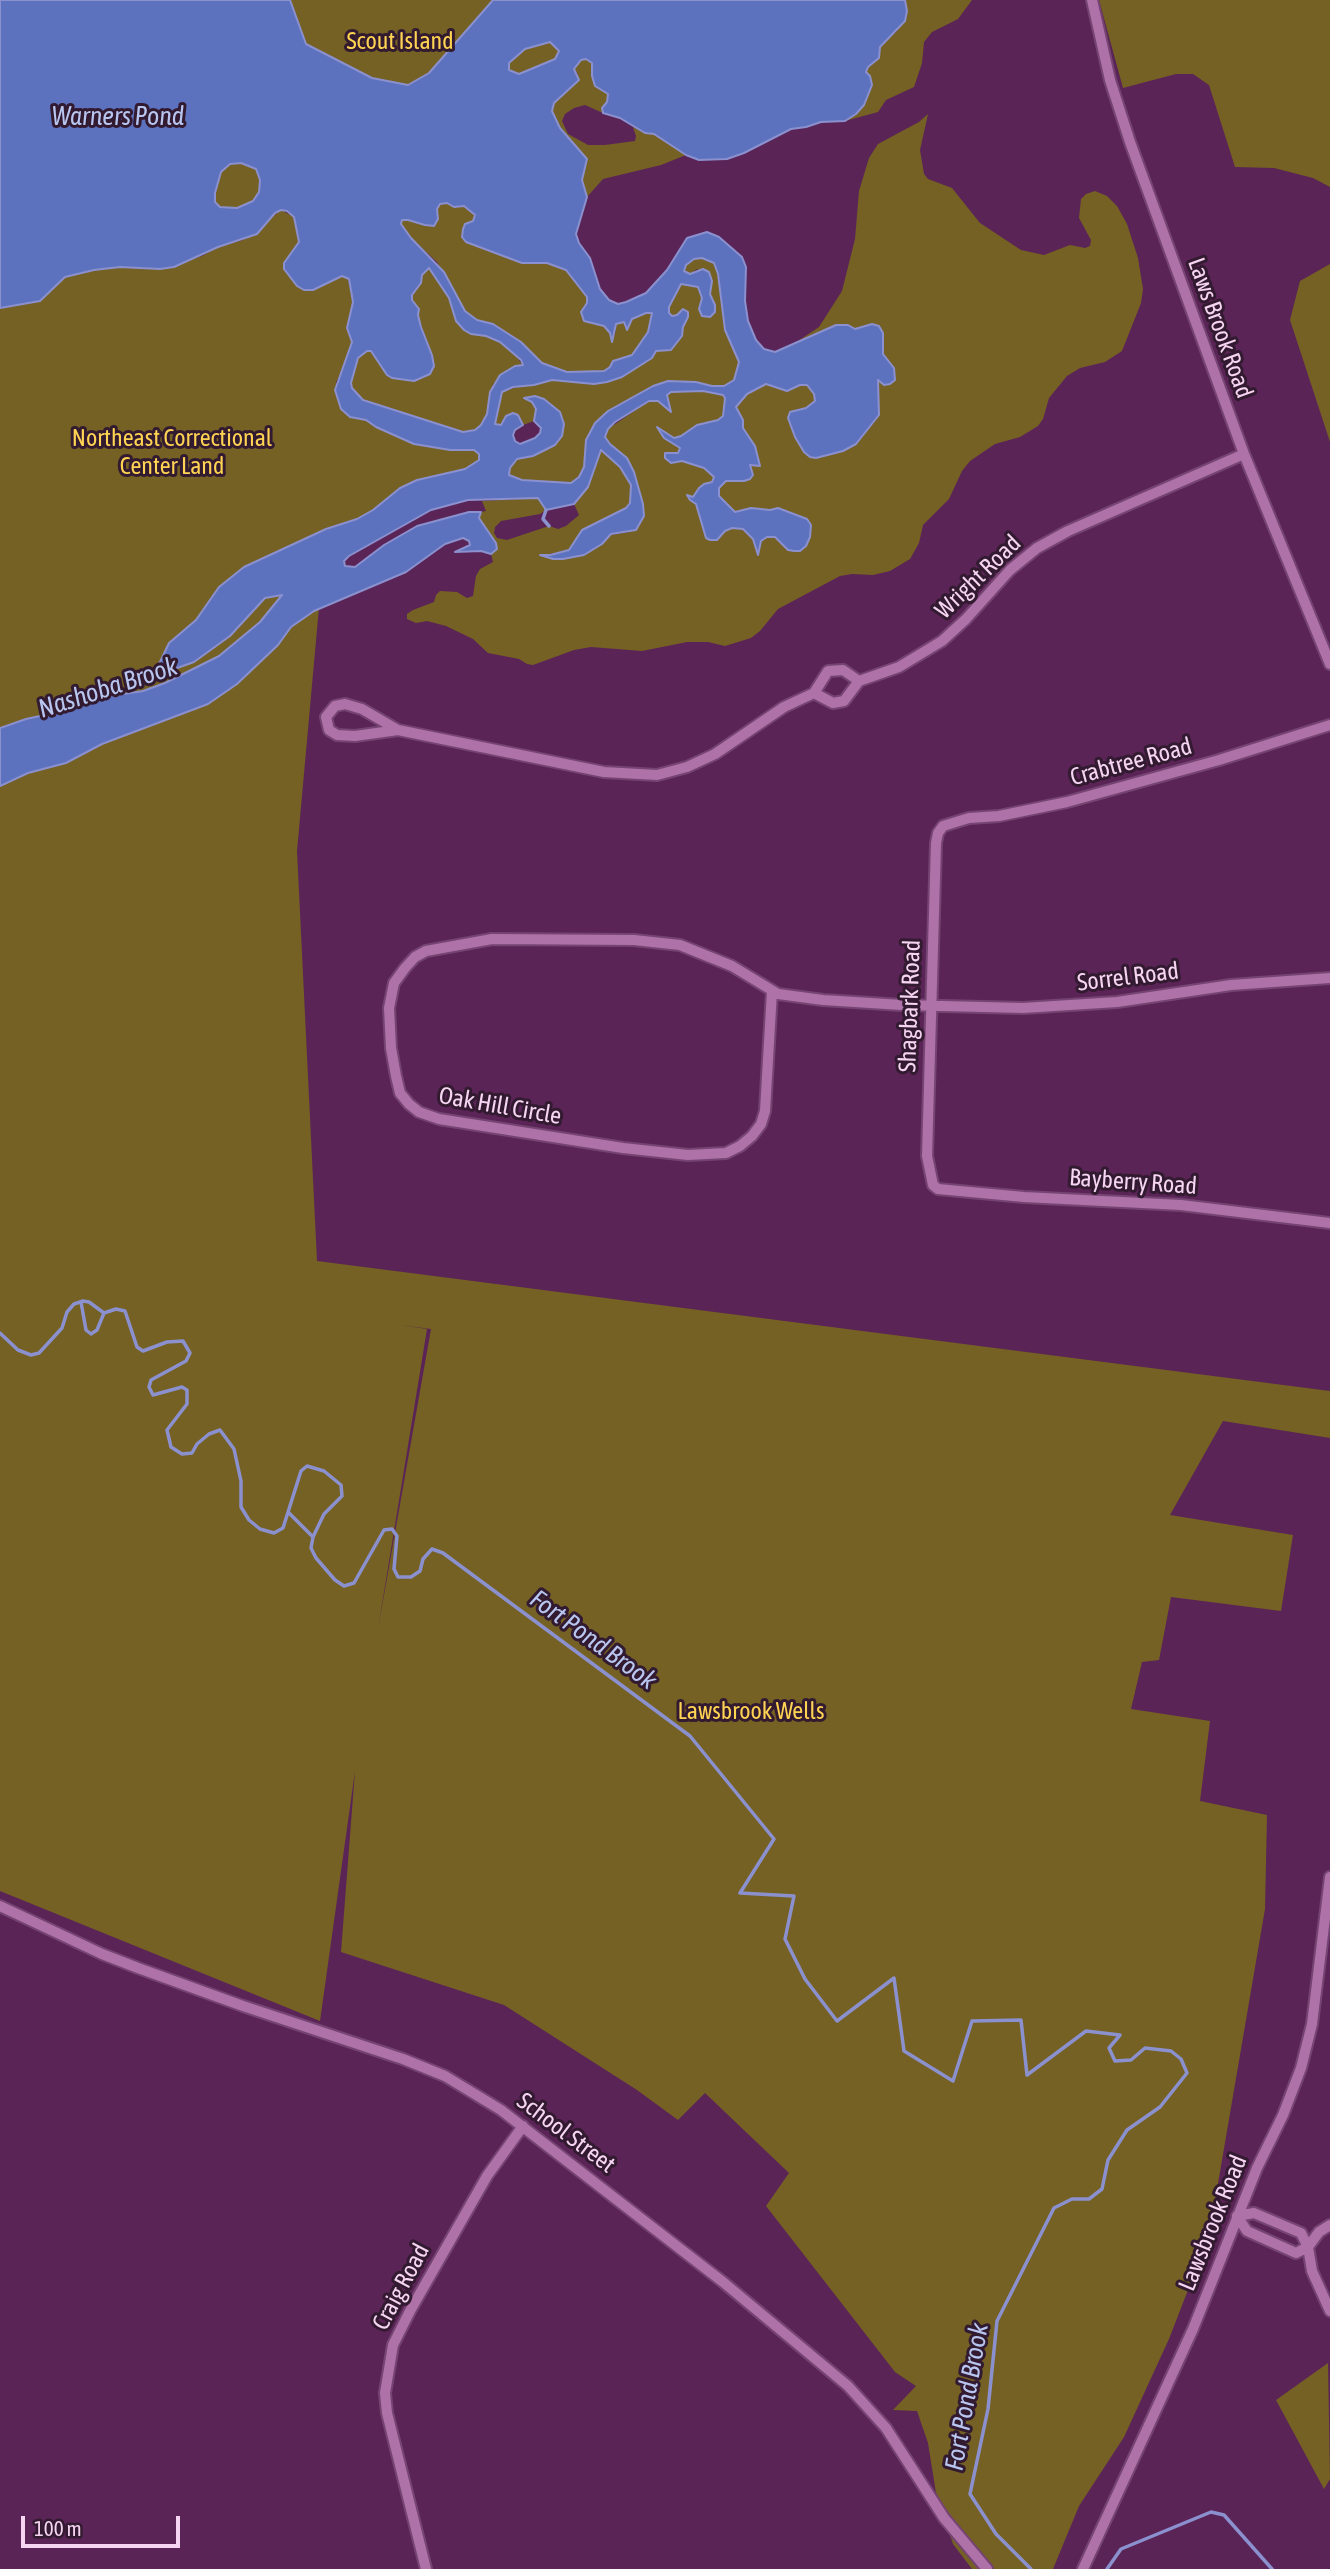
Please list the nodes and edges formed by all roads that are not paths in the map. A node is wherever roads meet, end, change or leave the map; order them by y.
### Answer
1 (1092, 0) edge
2 (1244, 454) junction
3 (1330, 664) edge
4 (859, 681) junction
5 (814, 693) junction
6 (1330, 725) edge
7 (398, 730) junction
8 (942, 829) joint
9 (1330, 978) edge
10 (772, 991) junction
11 (931, 1006) junction
12 (933, 1185) joint
13 (1330, 1223) edge
14 (1330, 1877) edge
15 (0, 1906) edge
16 (1318, 1978) junction
17 (1330, 1979) edge
18 (523, 2126) junction
19 (1237, 2216) junction
20 (1330, 2225) edge
21 (1308, 2247) junction
22 (1330, 2312) edge
23 (426, 2569) edge
24 (987, 2569) edge
25 (1083, 2569) edge

1 - 2 street, Laws Brook Road
2 - 3 street, Laws Brook Road
2 - 4 street, Wright Road
4 - 5 street, Wright Road
4 - 5 street
5 - 7 street
6 - 8 street, Crabtree Road
7 - 7 street
8 - 11 street, Shagbark Road
9 - 11 street, Sorrel Road
10 - 10 street, Oak Hill Circle
10 - 11 street, Oak Hill Circle
11 - 12 street, Shagbark Road
12 - 13 street, Bayberry Road
14 - 16 street, Lawsbrook Road
15 - 18 street, School Street
16 - 17 street
16 - 19 street, Lawsbrook Road
18 - 23 street, Craig Road
18 - 24 street, School Street
19 - 21 street
19 - 21 street
19 - 25 street, Lawsbrook Road
20 - 21 street
21 - 22 street

